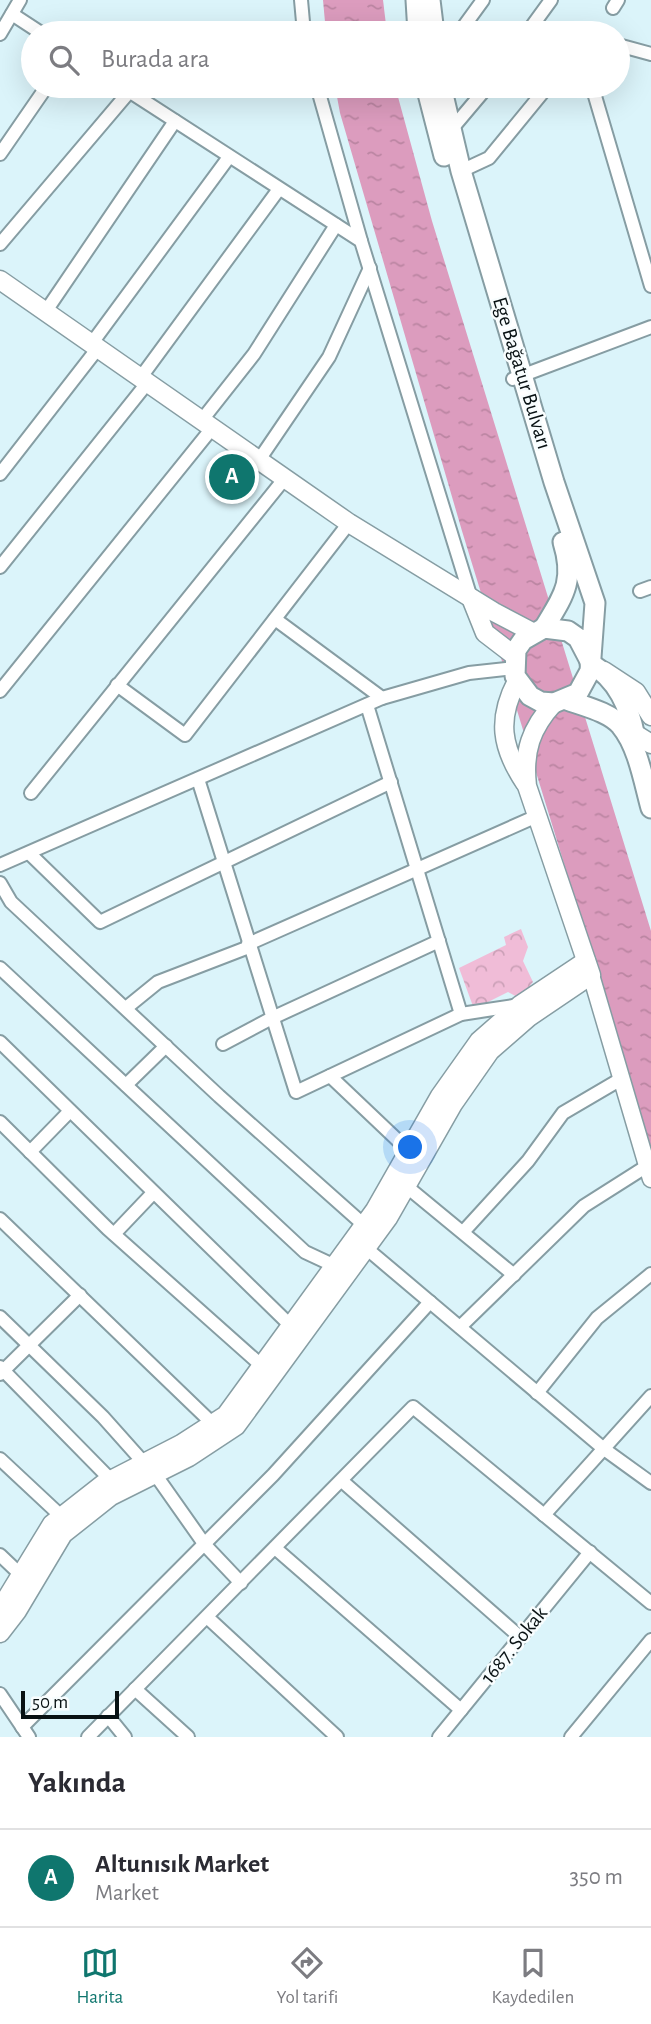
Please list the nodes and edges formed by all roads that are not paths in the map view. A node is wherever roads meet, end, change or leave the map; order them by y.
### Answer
1 (20, 0) edge
2 (301, 0) edge
3 (416, 0) edge
4 (430, 0) edge
5 (484, 0) edge
6 (551, 0) edge
7 (12, 14) junction
8 (22, 21) edge
9 (303, 21) edge
10 (417, 21) edge
11 (433, 21) edge
12 (468, 21) edge
13 (536, 21) edge
14 (0, 34) edge
15 (630, 48) edge
16 (651, 54) edge
17 (39, 98) edge
18 (118, 98) edge
19 (139, 98) edge
20 (320, 98) edge
21 (428, 98) edge
22 (443, 98) edge
23 (478, 98) edge
24 (538, 98) edge
25 (596, 98) edge
26 (175, 121) junction
27 (450, 131) junction
28 (0, 154) edge
29 (229, 157) junction
30 (461, 171) junction
31 (279, 189) junction
32 (336, 225) junction
33 (361, 241) junction
34 (0, 244) edge
35 (370, 268) junction
36 (2, 286) edge
37 (651, 286) edge
38 (46, 311) junction
39 (651, 327) edge
40 (95, 345) junction
41 (518, 377) junction
42 (144, 379) junction
43 (207, 423) junction
44 (259, 460) junction
45 (0, 474) edge
46 (285, 478) junction
47 (349, 523) junction
48 (0, 567) edge
49 (471, 598) junction
50 (275, 619) junction
51 (538, 630) junction
52 (594, 664) junction
53 (515, 668) junction
54 (117, 685) junction
55 (0, 691) edge
56 (382, 698) junction
57 (561, 702) junction
58 (367, 705) junction
59 (651, 716) edge
60 (627, 729) junction
61 (651, 744) edge
62 (647, 770) edge
63 (198, 779) junction
64 (391, 782) junction
65 (527, 786) junction
66 (31, 793) dead end
67 (651, 808) edge
68 (537, 816) junction
69 (29, 853) junction
70 (222, 864) junction
71 (0, 865) edge
72 (417, 869) junction
73 (0, 883) edge
74 (439, 941) junction
75 (248, 945) junction
76 (0, 968) edge
77 (588, 968) junction
78 (520, 1005) junction
79 (125, 1008) junction
80 (461, 1014) junction
81 (272, 1018) junction
82 (0, 1042) edge
83 (223, 1044) dead end
84 (166, 1046) junction
85 (330, 1076) junction
86 (621, 1079) junction
87 (126, 1085) junction
88 (70, 1111) junction
89 (0, 1122) edge
90 (409, 1151) junction
91 (30, 1152) junction
92 (649, 1173) edge
93 (406, 1186) junction
94 (153, 1194) junction
95 (0, 1219) edge
96 (364, 1226) junction
97 (464, 1231) junction
98 (114, 1234) junction
99 (366, 1248) junction
100 (335, 1266) junction
101 (651, 1274) edge
102 (514, 1275) junction
103 (80, 1296) junction
104 (430, 1302) junction
105 (0, 1317) edge
106 (291, 1326) junction
107 (460, 1328) junction
108 (29, 1345) junction
109 (262, 1366) junction
110 (1, 1370) edge
111 (537, 1392) junction
112 (651, 1396) edge
113 (213, 1424) junction
114 (604, 1449) junction
115 (0, 1459) edge
116 (149, 1468) junction
117 (111, 1480) junction
118 (342, 1481) junction
119 (651, 1483) edge
120 (544, 1515) junction
121 (61, 1517) junction
122 (205, 1545) junction
123 (275, 1548) junction
124 (590, 1552) junction
125 (0, 1555) edge
126 (22, 1575) junction
127 (241, 1583) junction
128 (651, 1602) edge
129 (0, 1609) edge
130 (207, 1618) junction
131 (0, 1633) edge
132 (520, 1637) junction
133 (651, 1640) edge
134 (135, 1689) junction
135 (0, 1694) edge
136 (461, 1710) junction
137 (108, 1716) junction
138 (25, 1732) edge
139 (88, 1737) edge
140 (125, 1737) edge
141 (188, 1737) edge
142 (337, 1737) edge
143 (439, 1737) edge
144 (571, 1737) edge

1 - 7 street
2 - 9 street
3 - 10 main road
4 - 11 main road
5 - 12 street
6 - 13 street
7 - 8 street
7 - 14 street
15 - 16 street
17 - 28 street
18 - 34 street
19 - 26 street
20 - 33 street
21 - 41 main road, Ege Bağatur Bulvarı
22 - 27 main road, Ege Bağatur Bulvarı
23 - 27 street
24 - 30 street
25 - 37 street
26 - 29 street
26 - 38 street
27 - 30 main road, Ege Bağatur Bulvarı
29 - 31 street
29 - 40 street
30 - 41 main road, Ege Bağatur Bulvarı
31 - 32 street
31 - 42 street
32 - 33 street
32 - 43 street
33 - 35 street
35 - 44 street
35 - 49 street
36 - 38 main road
38 - 40 main road
39 - 41 street
40 - 42 main road
40 - 45 street
41 - 51 main road, Ege Bağatur Bulvarı
41 - 52 main road, Ege Bağatur Bulvarı
42 - 43 main road
42 - 48 street
43 - 44 main road
43 - 55 street
44 - 46 main road
46 - 47 main road
46 - 54 street
47 - 49 main road
47 - 50 street
49 - 51 main road
49 - 53 main road
50 - 54 street
50 - 56 street
51 - 52 main road
51 - 53 main road
52 - 57 main road
52 - 59 main road
52 - 60 main road
53 - 56 street
53 - 57 main road
53 - 65 main road
54 - 66 street
56 - 58 street
57 - 60 main road
57 - 65 main road
58 - 63 street
58 - 64 street
60 - 61 main road
60 - 62 main road
62 - 67 main road
63 - 69 street
63 - 70 street
64 - 70 street
64 - 72 street
65 - 68 main road
68 - 72 street
68 - 77 main road
69 - 70 street
69 - 71 street
70 - 75 street
72 - 74 street
72 - 75 street
73 - 79 street
74 - 80 street
74 - 81 street
75 - 79 street
75 - 81 street
76 - 87 street
77 - 78 main road
77 - 86 street
77 - 93 main road
78 - 80 street
78 - 90 main road
79 - 84 street
80 - 85 street
81 - 83 street
81 - 85 street
82 - 88 street
84 - 87 street
84 - 96 street
85 - 90 street
86 - 92 street
86 - 97 street
87 - 100 street
88 - 91 street
88 - 94 street
89 - 91 street
90 - 96 main road
91 - 98 street
92 - 102 street
93 - 97 street
93 - 99 main road
94 - 98 street
94 - 106 street
95 - 103 street
96 - 100 main road
97 - 102 street
98 - 109 street
99 - 104 street
99 - 116 main road
100 - 106 main road
101 - 111 street
102 - 107 street
103 - 108 street
103 - 113 street
104 - 107 street
104 - 122 street
105 - 108 street
106 - 109 main road
107 - 111 street
108 - 110 street
108 - 116 street
109 - 113 main road
110 - 117 street
111 - 114 street
112 - 114 street
113 - 116 main road
114 - 119 street
114 - 120 street
115 - 121 street
116 - 117 main road
116 - 122 street
116 - 131 main road
117 - 121 main road
118 - 120 street
118 - 123 street
118 - 132 street
120 - 124 street
121 - 126 main road
122 - 127 street
122 - 138 street
123 - 127 street
123 - 136 street
124 - 128 street
124 - 132 street, 1687. Sokak
125 - 126 street
126 - 129 main road
127 - 130 street
130 - 134 street
130 - 142 street
132 - 136 street, 1687. Sokak
133 - 144 street
134 - 137 street
134 - 141 street
135 - 138 street
136 - 143 street, 1687. Sokak
137 - 139 street
137 - 140 street

